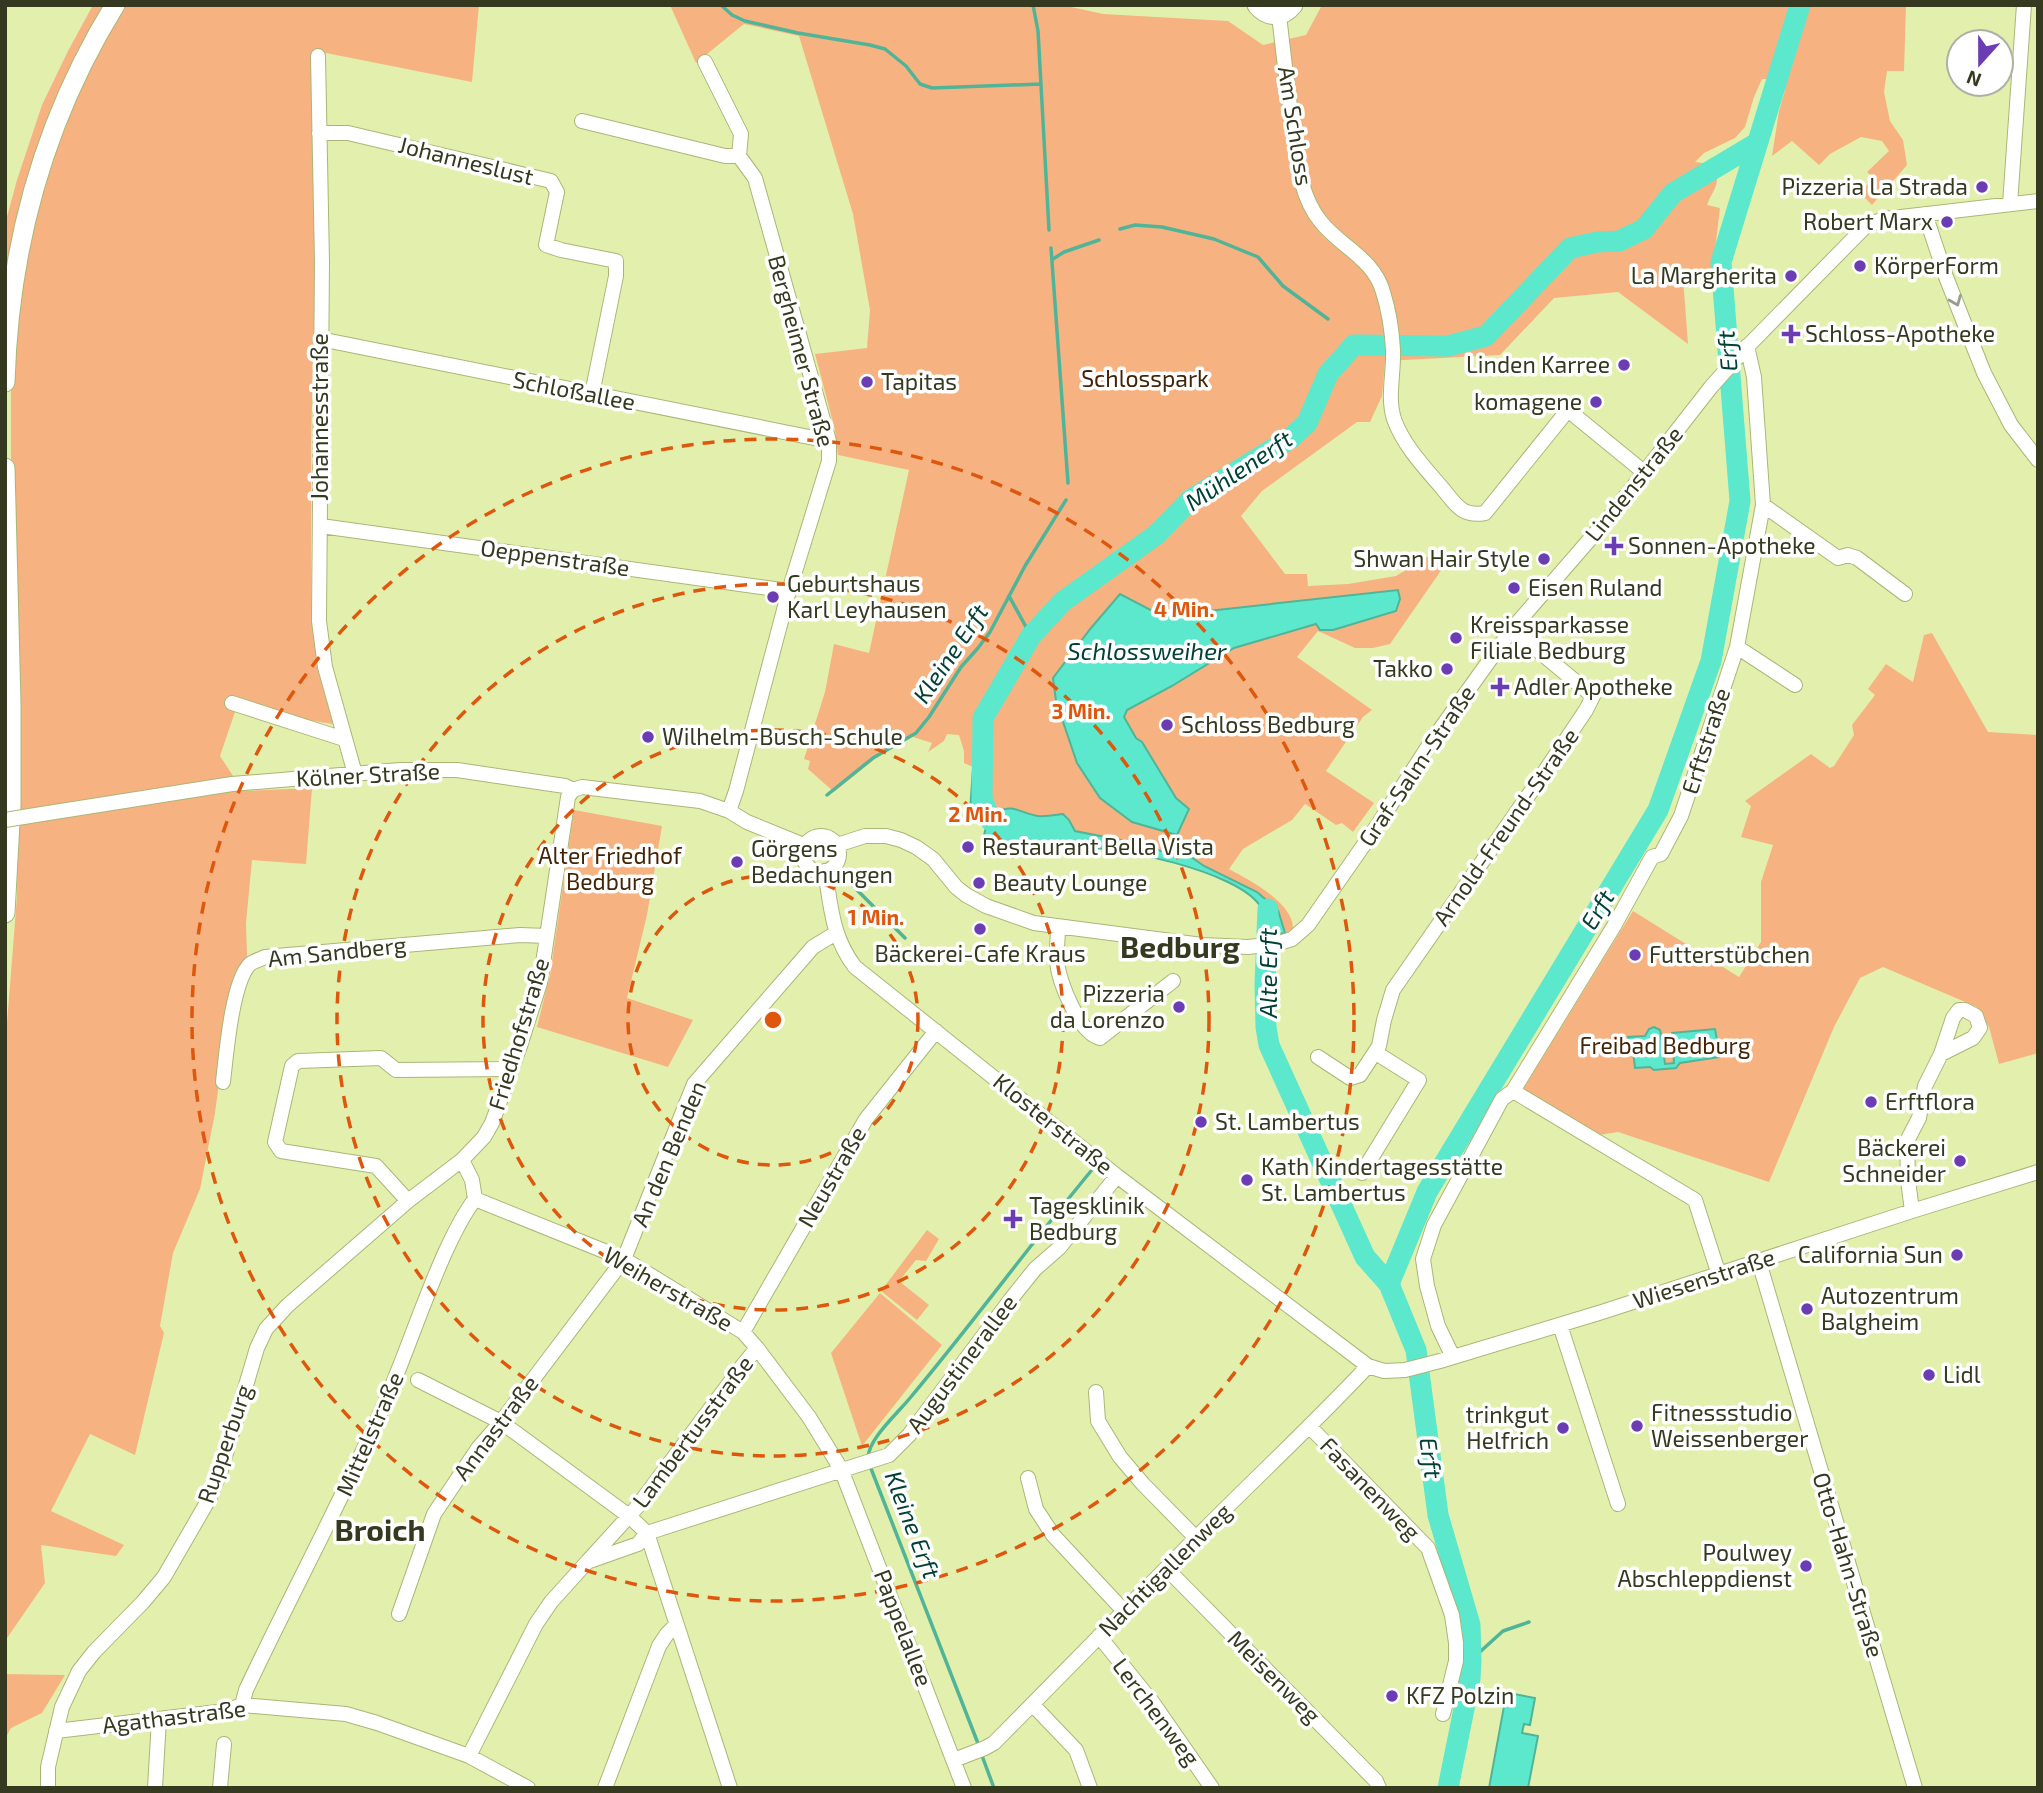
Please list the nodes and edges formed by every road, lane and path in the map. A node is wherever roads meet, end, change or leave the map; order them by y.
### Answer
1 (116, 5) edge
2 (1257, 5) edge
3 (2024, 5) edge
4 (1286, 10) edge
5 (318, 56) dead end
6 (705, 62) dead end
7 (582, 121) dead end
8 (319, 133) junction
9 (739, 156) junction
10 (2038, 201) edge
11 (2010, 204) junction
12 (1925, 214) junction
13 (320, 339) junction
14 (1745, 348) junction
15 (5, 382) edge
16 (592, 394) junction
17 (829, 441) junction
18 (2038, 460) edge
19 (5, 468) edge
20 (1645, 473) junction
21 (1763, 505) junction
22 (321, 526) junction
23 (1554, 579) joint
24 (789, 591) junction
25 (1905, 594) dead end
26 (1512, 629) junction
27 (1737, 647) junction
28 (1795, 685) dead end
29 (232, 703) dead end
30 (344, 739) junction
31 (355, 774) junction
32 (573, 790) junction
33 (729, 811) junction
34 (5, 820) edge
35 (837, 845) junction
36 (806, 846) junction
37 (825, 871) junction
38 (5, 913) edge
39 (1058, 928) junction
40 (836, 933) junction
41 (547, 936) junction
42 (1172, 981) dead end
43 (936, 1031) junction
44 (1376, 1053) junction
45 (1941, 1054) dead end
46 (1318, 1057) dead end
47 (512, 1069) junction
48 (223, 1082) dead end
49 (1513, 1091) junction
50 (461, 1160) junction
51 (1112, 1172) junction
52 (2038, 1172) edge
53 (1362, 1173) dead end
54 (475, 1199) junction
55 (408, 1202) junction
56 (1912, 1211) junction
57 (624, 1259) junction
58 (1759, 1262) junction
59 (1719, 1275) junction
60 (1560, 1325) junction
61 (743, 1332) junction
62 (757, 1348) junction
63 (1447, 1359) junction
64 (1368, 1366) junction
65 (418, 1380) dead end
66 (1096, 1392) dead end
67 (501, 1422) junction
68 (1310, 1427) junction
69 (841, 1469) junction
70 (1028, 1478) dead end
71 (1618, 1504) dead end
72 (628, 1516) junction
73 (647, 1533) junction
74 (1196, 1538) junction
75 (587, 1562) junction
76 (1167, 1569) junction
77 (1124, 1611) junction
78 (399, 1614) dead end
79 (676, 1625) junction
80 (1099, 1636) junction
81 (1032, 1704) junction
82 (242, 1705) junction
83 (1443, 1714) dead end
84 (159, 1719) junction
85 (56, 1731) junction
86 (224, 1744) dead end
87 (469, 1756) junction
88 (954, 1760) junction
89 (48, 1788) edge
90 (155, 1788) edge
91 (220, 1788) edge
92 (528, 1788) edge
93 (605, 1788) edge
94 (730, 1788) edge
95 (964, 1788) edge
96 (1090, 1788) edge
97 (1212, 1788) edge
98 (1379, 1788) edge
99 (1914, 1788) edge

1 - 15 main road
2 - 4 main road
3 - 11 street
4 - 20 street, Am Schloss
5 - 8 street, Johannesstraße
6 - 9 street, Bergheimer Straße
7 - 9 street
8 - 13 street, Johannesstraße
8 - 16 street, Johanneslust
9 - 17 street, Bergheimer Straße
10 - 11 street
11 - 12 street
12 - 14 street
12 -> 18 street
13 - 16 street, Schloßallee
13 - 22 street, Johannesstraße
14 - 20 street, Lindenstraße
14 - 21 street, Erftstraße
16 - 17 street, Schloßallee
17 - 24 street, Bergheimer Straße
19 - 38 main road
20 - 23 street, Lindenstraße
21 - 25 street
21 - 27 street, Erftstraße
22 - 24 street, Oeppenstraße
22 - 30 street, Johannesstraße
23 - 26 street, Graf-Salm-Straße
24 - 33 street, Bergheimer Straße
26 - 39 street, Graf-Salm-Straße
26 - 44 street, Arnold-Freund-Straße
27 - 28 street
27 - 49 street, Erftstraße
29 - 30 street
30 - 31 street, Johannesstraße
31 - 32 street, Kölner Straße
31 - 34 street, Kölner Straße, bridge
32 - 33 street, Kölner Straße
32 - 41 street, Friedhofstraße
33 - 36 street, Kölner Straße
35 - 36 street
35 - 37 street
35 - 39 street
36 - 37 street
37 - 40 street, Klosterstraße
39 - 42 street
40 - 43 street, Klosterstraße
40 - 57 street, An den Benden
41 - 47 street, Friedhofstraße
41 - 48 street, Am Sandberg
43 - 51 street, Klosterstraße
43 - 61 street, Neustraße
44 - 46 street, Arnold-Freund-Straße
44 - 53 street
45 - 56 street
47 - 50 street, Friedhofstraße
47 - 55 street
49 - 59 street
49 - 63 street, Erftstraße
50 - 54 street
50 - 55 street, Friedhofstraße
51 - 64 street, Klosterstraße
51 - 69 street, Augustinerallee
52 - 56 street, Wiesenstraße
54 - 57 street, Weiherstraße
54 - 82 street, Mittelstraße
55 - 85 street, Rupperburg
56 - 58 street, Wiesenstraße
57 - 61 street, Weiherstraße
57 - 67 street, Annastraße
58 - 59 street, Wiesenstraße
58 - 99 street, Otto-Hahn-Straße
59 - 60 street, Wiesenstraße
60 - 63 street, Wiesenstraße
60 - 71 street
61 - 62 street, Weiherstraße
62 - 69 street, Weiherstraße
62 - 72 street, Lambertusstraße
63 - 64 street, Wiesenstraße
64 - 68 street, Nachtigallenweg
65 - 67 street
66 - 74 street
67 - 72 street
67 - 78 street, Annastraße
68 - 74 street, Nachtigallenweg
68 - 83 street, Fasanenweg
69 - 73 street, Augustinerallee
69 - 88 street, Pappelallee
70 - 77 street
72 - 73 street
72 - 75 street, Augustinerallee
73 - 75 street, Augustinerallee
73 - 79 street
74 - 76 street, Nachtigallenweg
75 - 87 street, Augustinerallee
76 - 77 street, Nachtigallenweg
76 - 98 street, Meisenweg
77 - 80 street, Nachtigallenweg
79 - 93 street
79 - 94 street
80 - 81 street, Nachtigallenweg
80 - 97 street, Lerchenweg
81 - 88 street, Nachtigallenweg
81 - 96 street
82 - 84 street, Agathastraße
82 - 87 street, Agathastraße
84 - 85 street, Agathastraße
84 - 90 street
85 - 89 street, Rupperburg
86 - 91 street
87 - 92 street, Agathastraße
88 - 95 street, Pappelallee

